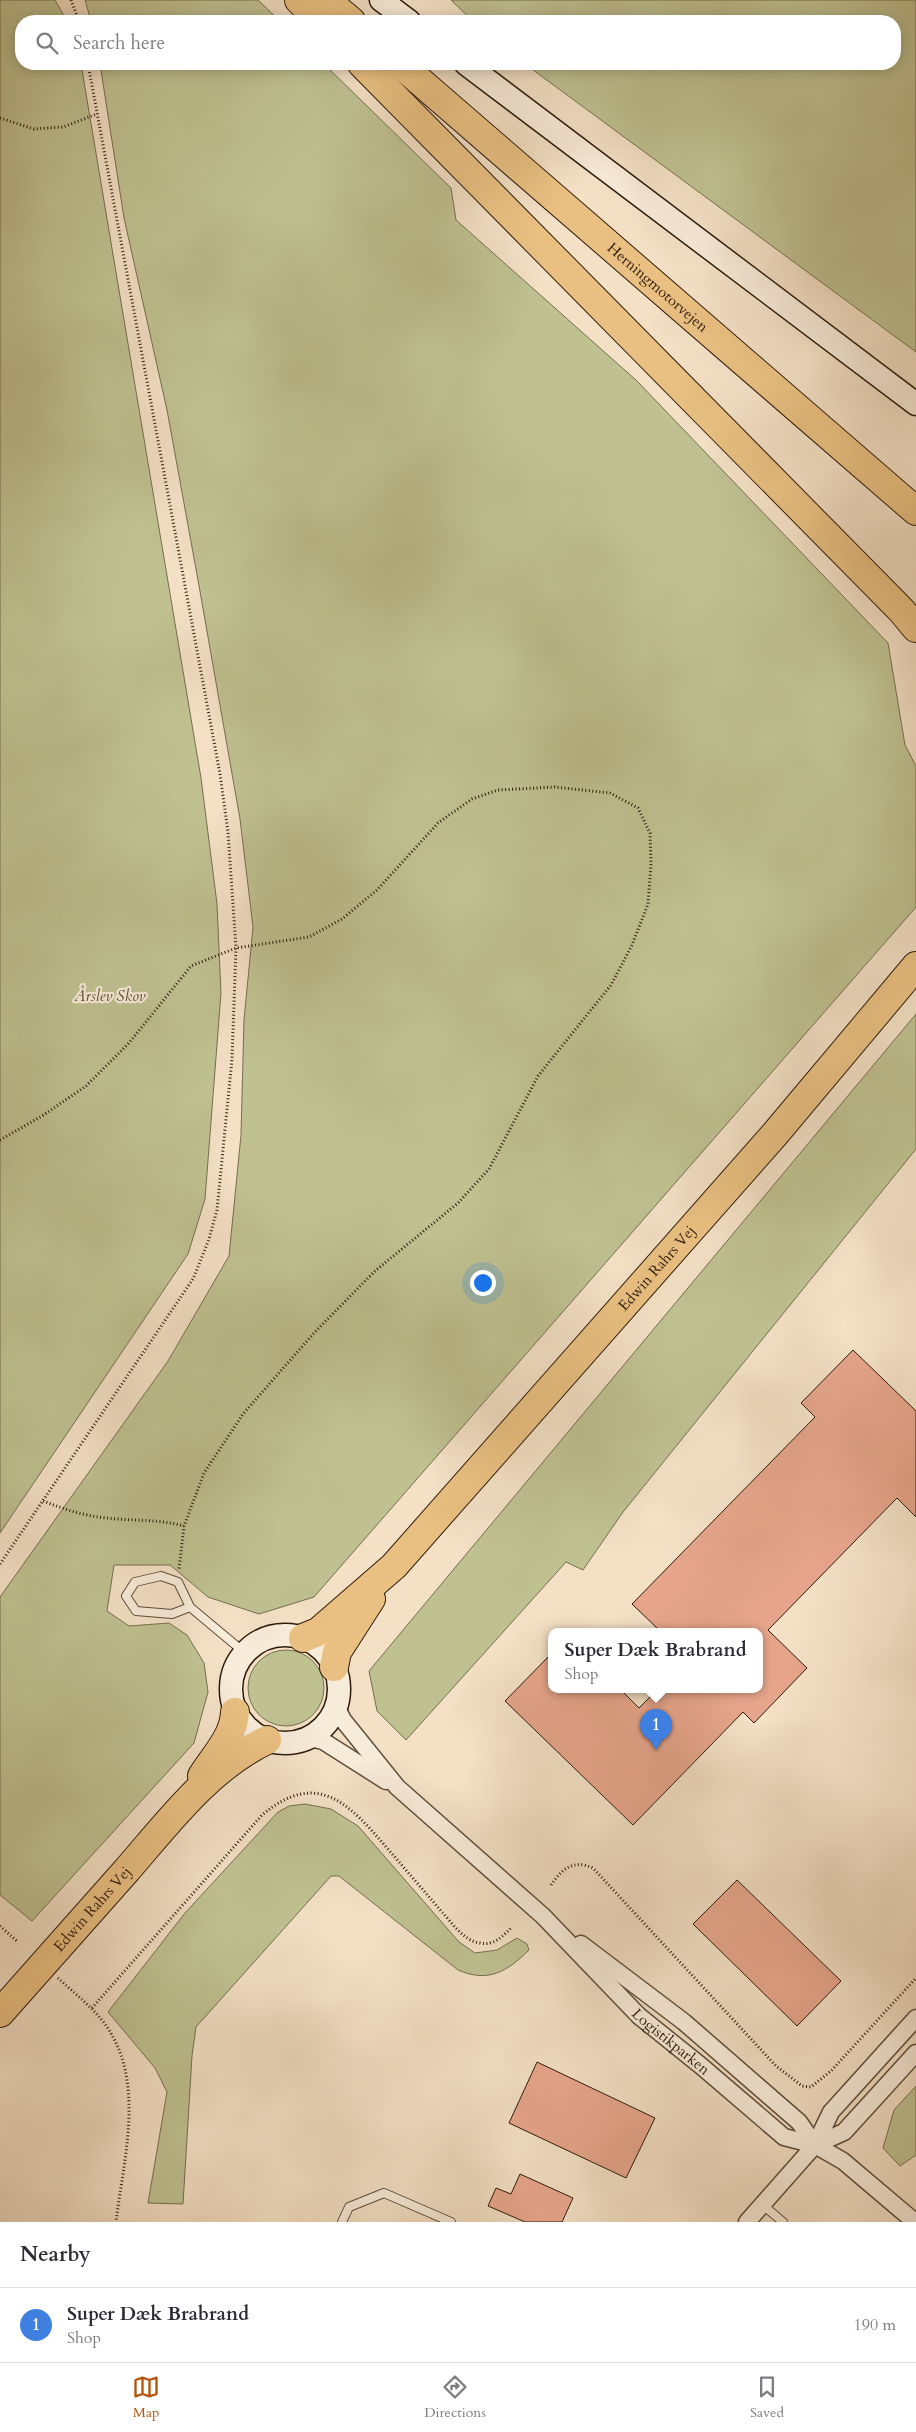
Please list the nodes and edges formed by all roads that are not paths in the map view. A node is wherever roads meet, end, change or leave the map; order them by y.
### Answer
1 (299, 0) edge
2 (326, 0) edge
3 (381, 0) edge
4 (314, 15) edge
5 (344, 15) edge
6 (401, 15) edge
7 (368, 70) edge
8 (407, 70) edge
9 (474, 70) edge
10 (916, 404) edge
11 (916, 511) edge
12 (916, 628) edge
13 (916, 966) edge
14 (394, 1566) junction
15 (190, 1607) junction
16 (303, 1638) junction
17 (245, 1653) junction
18 (334, 1668) junction
19 (336, 1706) junction
20 (236, 1712) junction
21 (309, 1738) junction
22 (267, 1740) junction
23 (397, 1787) junction
24 (184, 1805) junction
25 (543, 1916) junction
26 (0, 2013) edge
27 (916, 2018) edge
28 (916, 2053) edge
29 (816, 2145) junction
30 (762, 2204) junction
31 (342, 2222) edge
32 (450, 2222) edge
33 (747, 2222) edge
34 (783, 2222) edge
35 (915, 2222) edge

1 - 4 highway
2 - 5 highway
3 - 6 street
7 - 12 highway
8 - 11 highway, Herningmotorvejen
9 - 10 street
13 - 14 highway, Edwin Rahrs Vej
14 - 16 highway
14 - 18 highway
15 - 15 lane
15 - 17 lane
16 - 17 street
16 - 18 street
17 - 20 street
18 - 19 street
19 - 21 street
19 - 23 street, Logistikparken
20 - 22 street
20 - 24 highway
21 - 22 street
21 - 23 street, Logistikparken
22 - 24 highway
23 - 25 street, Logistikparken
24 - 26 highway, Edwin Rahrs Vej
25 - 29 street, Logistikparken
25 - 29 street, Logistikparken
27 - 29 street
28 - 29 street
29 - 30 street
29 - 35 street, Logistikparken
30 - 33 street
30 - 34 lane
31 - 32 lane

